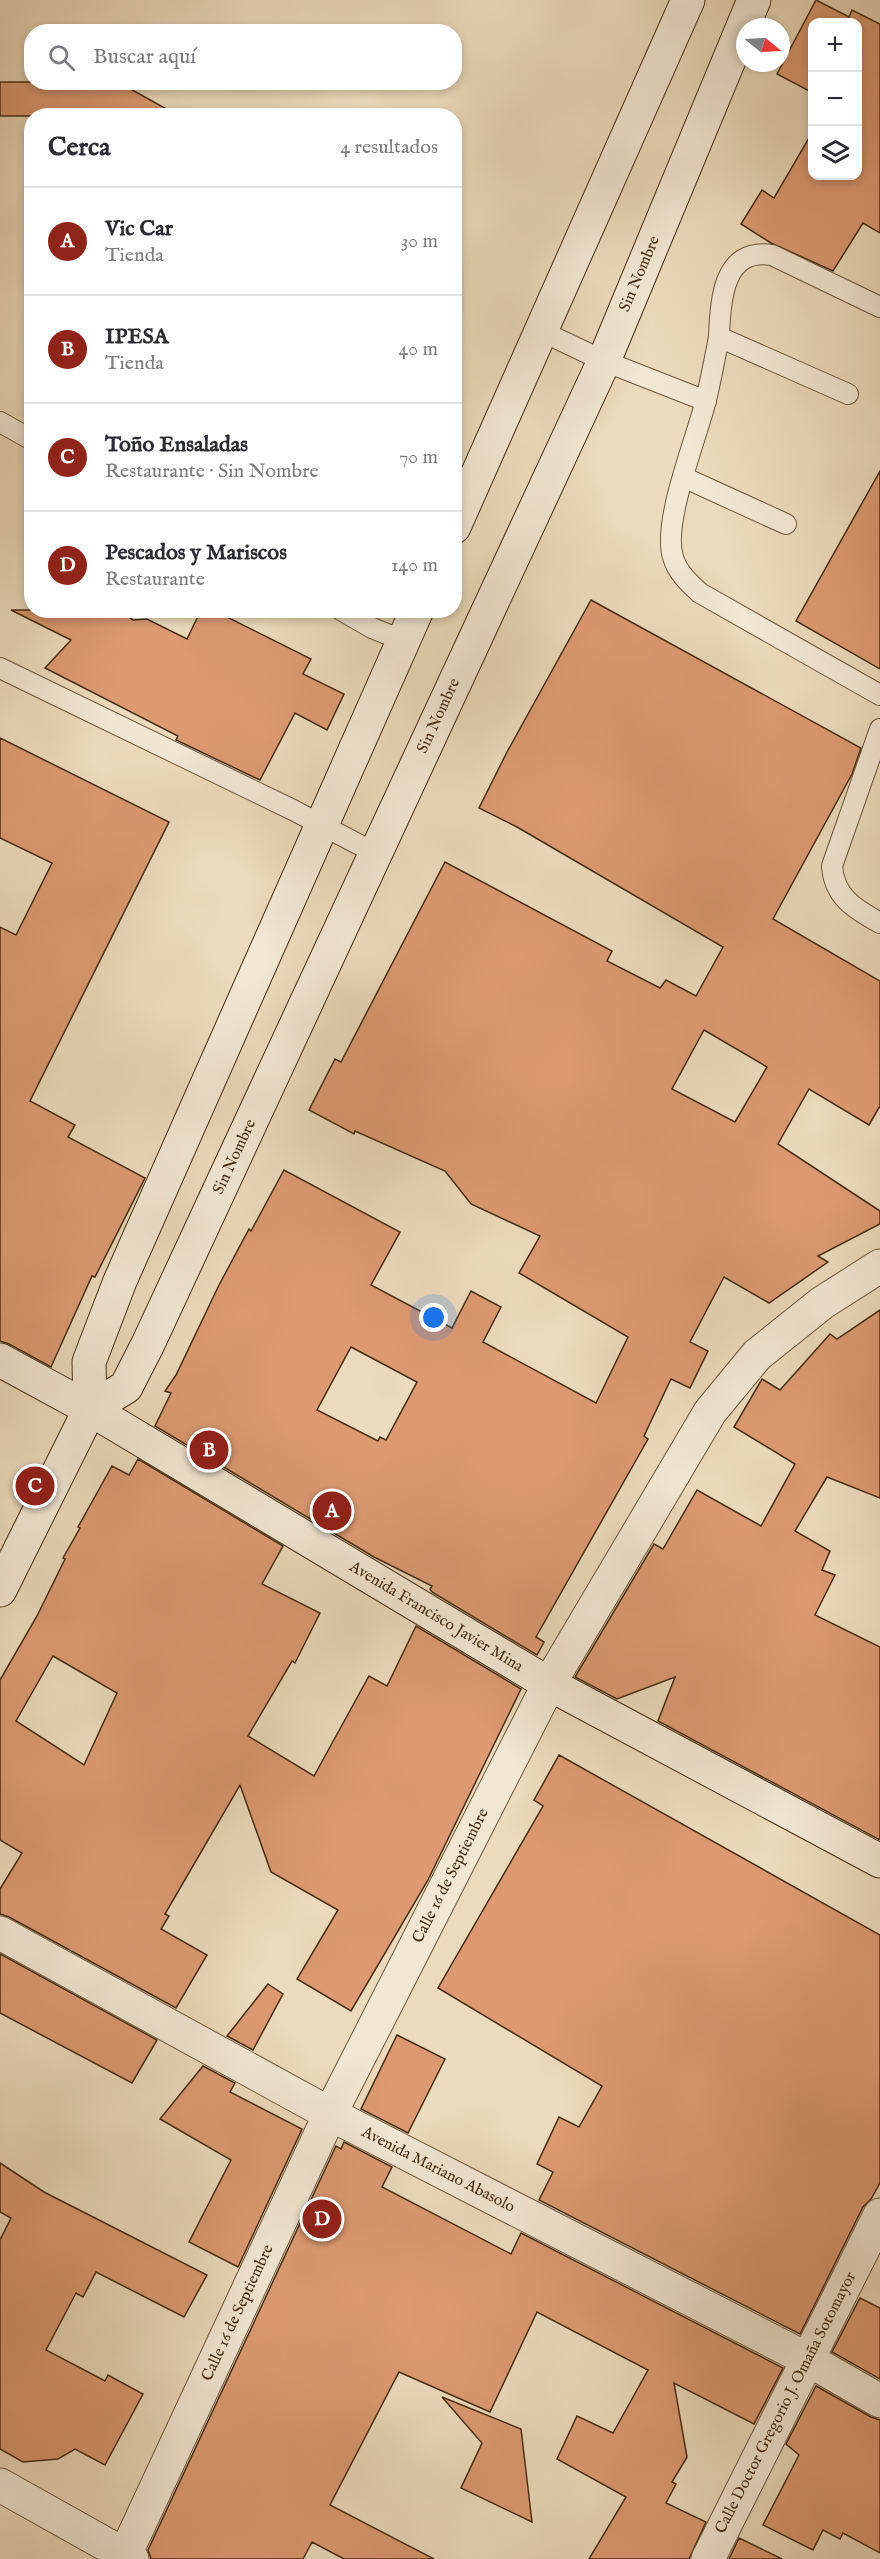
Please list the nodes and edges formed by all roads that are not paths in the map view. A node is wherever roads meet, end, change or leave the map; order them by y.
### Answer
1 (688, 0) edge
2 (754, 0) edge
3 (880, 307) edge
4 (541, 331) junction
5 (719, 337) junction
6 (604, 361) junction
7 (848, 394) dead end
8 (706, 401) junction
9 (0, 422) edge
10 (24, 436) edge
11 (682, 477) junction
12 (462, 509) edge
13 (786, 524) dead end
14 (356, 618) edge
15 (414, 618) edge
16 (404, 641) junction
17 (0, 668) edge
18 (880, 695) edge
19 (880, 729) edge
20 (322, 825) junction
21 (375, 853) junction
22 (880, 923) edge
23 (880, 1266) edge
24 (0, 1360) edge
25 (90, 1409) junction
26 (0, 1590) edge
27 (549, 1684) junction
28 (880, 1861) edge
29 (0, 1933) edge
30 (330, 2114) junction
31 (880, 2215) edge
32 (807, 2359) junction
33 (880, 2401) edge
34 (0, 2485) edge
35 (127, 2558) edge
36 (708, 2559) edge

1 - 4 street
2 - 6 street, Sin Nombre
3 - 5 lane
4 - 6 lane
4 - 12 street
5 - 7 lane
5 - 8 lane
6 - 8 lane
6 - 21 street, Sin Nombre
8 - 11 lane
9 - 10 lane
11 - 13 lane
11 - 18 lane
14 - 16 lane
15 - 16 street
16 - 20 street
17 - 20 lane
19 - 22 lane
20 - 21 lane
20 - 25 street
21 - 25 street, Sin Nombre
23 - 27 street, Calle 16 de Septiembre
24 - 25 street, Avenida Francisco Javier Mina
25 - 26 street
25 - 27 street, Avenida Francisco Javier Mina
27 - 28 street, Avenida Francisco Javier Mina
27 - 30 street, Calle 16 de Septiembre
29 - 30 street, Avenida Mariano Abasolo
30 - 32 street, Avenida Mariano Abasolo
30 - 35 street, Calle 16 de Septiembre
31 - 32 street, Calle Doctor Gregorio J. Omaña Sotomayor
32 - 33 street, Avenida Mariano Abasolo
32 - 36 street, Calle Doctor Gregorio J. Omaña Sotomayor
34 - 35 street

